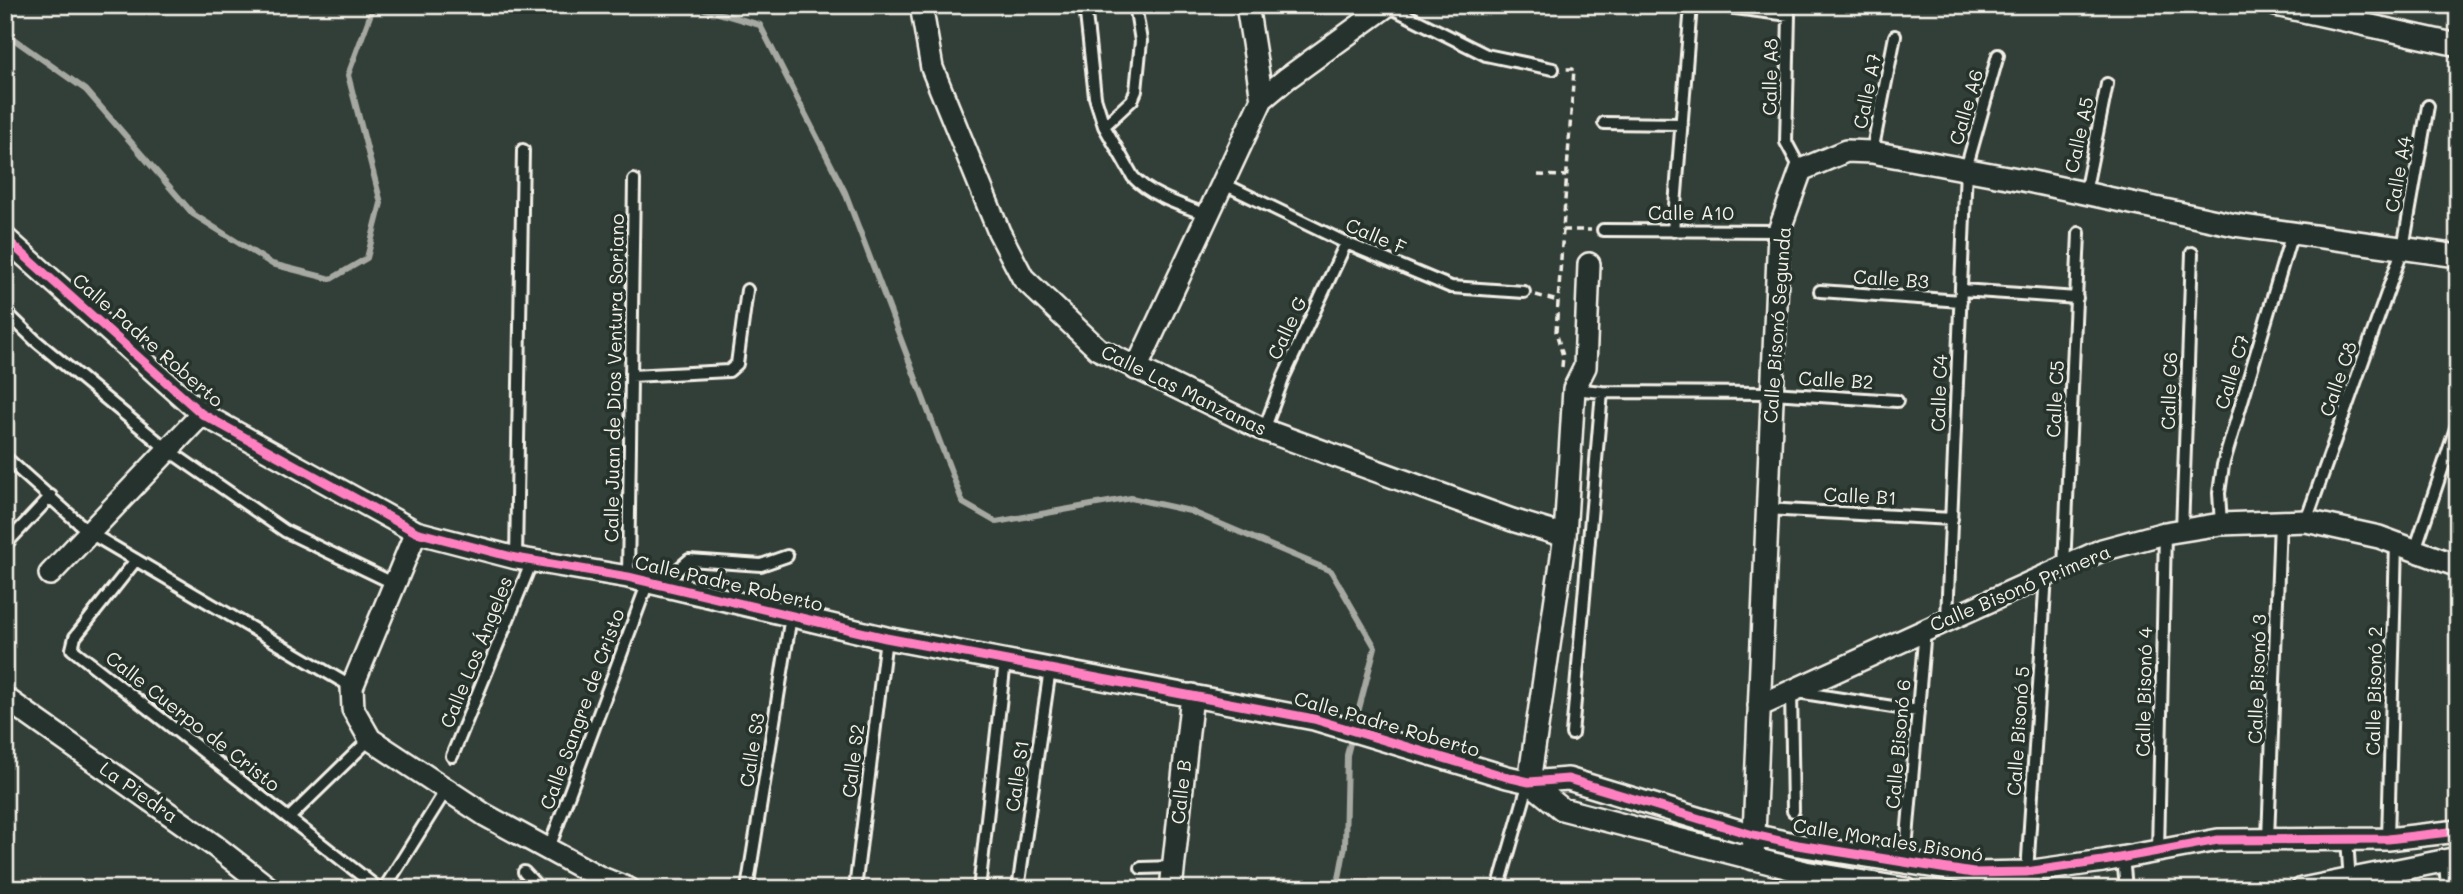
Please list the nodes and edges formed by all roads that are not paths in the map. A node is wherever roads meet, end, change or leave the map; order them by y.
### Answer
1 (921, 5) edge
2 (1085, 5) edge
3 (1135, 5) edge
4 (1247, 5) edge
5 (1691, 5) edge
6 (1712, 5) edge
7 (2276, 5) edge
8 (1387, 6) edge
9 (1895, 36) dead end
10 (2458, 45) edge
11 (1998, 55) dead end
12 (1553, 69) road end
13 (2107, 84) dead end
14 (1262, 99) junction
15 (2428, 106) dead end
16 (1604, 123) dead end
17 (1682, 124) junction
18 (1104, 126) junction
19 (523, 150) dead end
20 (1872, 152) junction
21 (1966, 169) junction
22 (1801, 170) junction
23 (634, 180) dead end
24 (1222, 183) junction
25 (2085, 193) junction
26 (1207, 215) junction
27 (1603, 230) road end
28 (1673, 231) junction
29 (1779, 231) junction
30 (2079, 233) dead end
31 (2292, 233) junction
32 (5, 238) edge
33 (1346, 243) junction
34 (2403, 248) junction
35 (2192, 253) dead end
36 (2458, 256) edge
37 (1588, 264) dead end
38 (747, 290) dead end
39 (1820, 291) dead end
40 (1524, 292) road end
41 (1961, 296) junction
42 (2077, 298) junction
43 (5, 311) edge
44 (1136, 369) junction
45 (631, 376) junction
46 (1574, 389) junction
47 (1602, 392) junction
48 (1772, 394) junction
49 (1897, 401) dead end
50 (202, 414) junction
51 (2458, 422) edge
52 (1264, 430) junction
53 (168, 450) junction
54 (5, 457) edge
55 (51, 496) junction
56 (1767, 509) junction
57 (1952, 519) junction
58 (2280, 521) junction
59 (2306, 521) junction
60 (2221, 524) junction
61 (416, 532) junction
62 (2174, 532) junction
63 (90, 533) junction
64 (1564, 536) junction
65 (5, 545) edge
66 (2405, 547) junction
67 (787, 556) dead end
68 (524, 559) junction
69 (136, 560) junction
70 (2458, 566) edge
71 (2055, 571) junction
72 (50, 574) dead end
73 (647, 582) junction
74 (394, 584) junction
75 (791, 617) junction
76 (1947, 618) junction
77 (1924, 629) junction
78 (886, 638) junction
79 (1005, 661) junction
80 (1050, 669) junction
81 (352, 687) junction
82 (1791, 691) junction
83 (1192, 695) junction
84 (5, 698) edge
85 (1759, 706) junction
86 (1918, 711) junction
87 (1572, 734) dead end
88 (370, 739) junction
89 (452, 756) dead end
90 (1530, 782) junction
91 (446, 790) junction
92 (1793, 811) dead end
93 (289, 817) junction
94 (2458, 831) edge
95 (1753, 835) junction
96 (2268, 839) junction
97 (2347, 839) junction
98 (2388, 839) junction
99 (549, 848) junction
100 (2158, 851) junction
101 (2123, 858) junction
102 (1754, 859) junction
103 (2451, 859) edge
104 (1905, 861) junction
105 (1140, 867) dead end
106 (1173, 867) junction
107 (524, 872) dead end
108 (2026, 881) edge
109 (592, 883) edge
110 (2351, 884) edge
111 (270, 889) edge
112 (379, 889) edge
113 (384, 889) edge
114 (540, 889) edge
115 (629, 889) edge
116 (747, 889) edge
117 (855, 889) edge
118 (979, 889) edge
119 (1018, 889) edge
120 (1171, 889) edge
121 (1498, 889) edge
122 (1906, 889) edge
123 (2126, 889) edge
124 (2302, 889) edge
125 (2447, 889) edge

1 - 44 street, Calle Las Manzanas
2 - 18 lane
3 - 18 lane
4 - 14 street
5 - 17 lane
6 - 22 lane, Calle A8
7 - 10 street
8 - 12 lane
8 - 14 street
9 - 20 lane, Calle A7
11 - 21 lane, Calle A6
13 - 25 lane, Calle A5
14 - 24 street
15 - 34 lane, Calle A4
16 - 17 lane
17 - 28 lane
18 - 26 lane
19 - 68 lane
20 - 21 street
20 - 22 street
21 - 25 street
21 - 41 lane, Calle C4
22 - 29 street, Calle Bisonó Segunda
23 - 45 lane, Calle Juan de Dios Ventura Soriano
24 - 26 street
24 - 33 lane, Calle F
25 - 31 street
26 - 44 street
27 - 28 lane, Calle A10
28 - 29 lane, Calle A10
29 - 48 street, Calle Bisonó Segunda
30 - 42 lane, Calle C5
31 - 34 street
31 - 60 lane, Calle C7
32 - 50 street, Calle Padre Roberto
33 - 40 lane, Calle F
33 - 52 lane, Calle G
34 - 36 street
34 - 59 lane, Calle C8
35 - 62 lane, Calle C6
37 - 46 street
38 - 45 lane
39 - 41 lane, Calle B3
41 - 42 lane, Calle B3
41 - 57 lane, Calle C4
42 - 71 lane, Calle C5
43 - 53 lane
44 - 52 street, Calle Las Manzanas
45 - 73 lane, Calle Juan de Dios Ventura Soriano
46 - 47 lane, Calle B2
46 - 64 street
47 - 48 lane, Calle B2
47 - 87 lane
48 - 49 lane, Calle B2
48 - 56 street, Calle Bisonó Segunda
50 - 53 street
50 - 61 street, Calle Padre Roberto
51 - 66 lane, Calle Bisonó 2
52 - 64 street, Calle Las Manzanas
53 - 63 street
53 - 74 lane
54 - 55 lane
55 - 63 lane
55 - 65 lane
56 - 57 lane, Calle B1
56 - 85 street, Calle Bisonó Segunda
57 - 76 lane, Calle C4
58 - 59 street, Calle Bisonó Primera
58 - 60 street, Calle Bisonó Primera
58 - 96 lane, Calle Bisonó 3
59 - 66 street, Calle Bisonó Primera
60 - 62 street, Calle Bisonó Primera
61 - 68 street, Calle Padre Roberto
61 - 74 street
62 - 71 street, Calle Bisonó Primera
62 - 100 lane, Calle Bisonó 4
63 - 69 lane
63 - 72 street
64 - 90 street
66 - 70 street, Calle Bisonó Primera
66 - 98 lane, Calle Bisonó 2
67 - 73 lane
68 - 73 street, Calle Padre Roberto
68 - 89 lane, Calle Los Ángeles
69 - 81 lane
69 - 93 lane, Calle Cuerpo de Cristo
71 - 76 street, Calle Bisonó Primera
71 - 108 lane, Calle Bisonó 5
73 - 75 street, Calle Padre Roberto
73 - 99 lane, Calle Sangre de Cristo
74 - 81 street
75 - 78 street, Calle Padre Roberto
75 - 116 lane, Calle S3
76 - 77 street, Calle Bisonó Primera
77 - 82 street, Calle Bisonó Primera
77 - 86 lane, Calle Bisonó 6
78 - 79 street, Calle Padre Roberto
78 - 117 lane, Calle S2
79 - 80 street, Calle Padre Roberto
79 - 118 lane
80 - 83 street, Calle Padre Roberto
80 - 119 lane, Calle S1
81 - 88 street
82 - 85 street, Calle Bisonó Primera
82 - 86 lane
82 - 92 lane
83 - 90 street, Calle Padre Roberto
83 - 106 street, Calle B
84 - 111 street, La Piedra
85 - 95 street, Calle Bisonó Segunda
86 - 104 lane, Calle Bisonó 6
88 - 91 street
88 - 93 lane
90 - 95 street, Calle Morales Bisonó
90 - 102 street
90 - 121 lane
91 - 99 street
91 - 113 lane
93 - 112 lane, Calle Cuerpo de Cristo
94 - 98 street, Calle Morales Bisonó
95 - 102 street, Calle Bisonó Segunda
95 - 104 street, Calle Morales Bisonó
96 - 97 street, Calle Morales Bisonó
96 - 100 street, Calle Morales Bisonó
97 - 98 street, Calle Morales Bisonó
97 - 110 lane
99 - 109 street
100 - 101 street, Calle Morales Bisonó
101 - 108 street, Calle Morales Bisonó
101 - 123 lane
102 - 122 street
103 - 110 street
103 - 125 lane
104 - 108 street, Calle Morales Bisonó
105 - 106 lane
106 - 120 street, Calle B
107 - 114 lane
109 - 115 street
110 - 124 street

